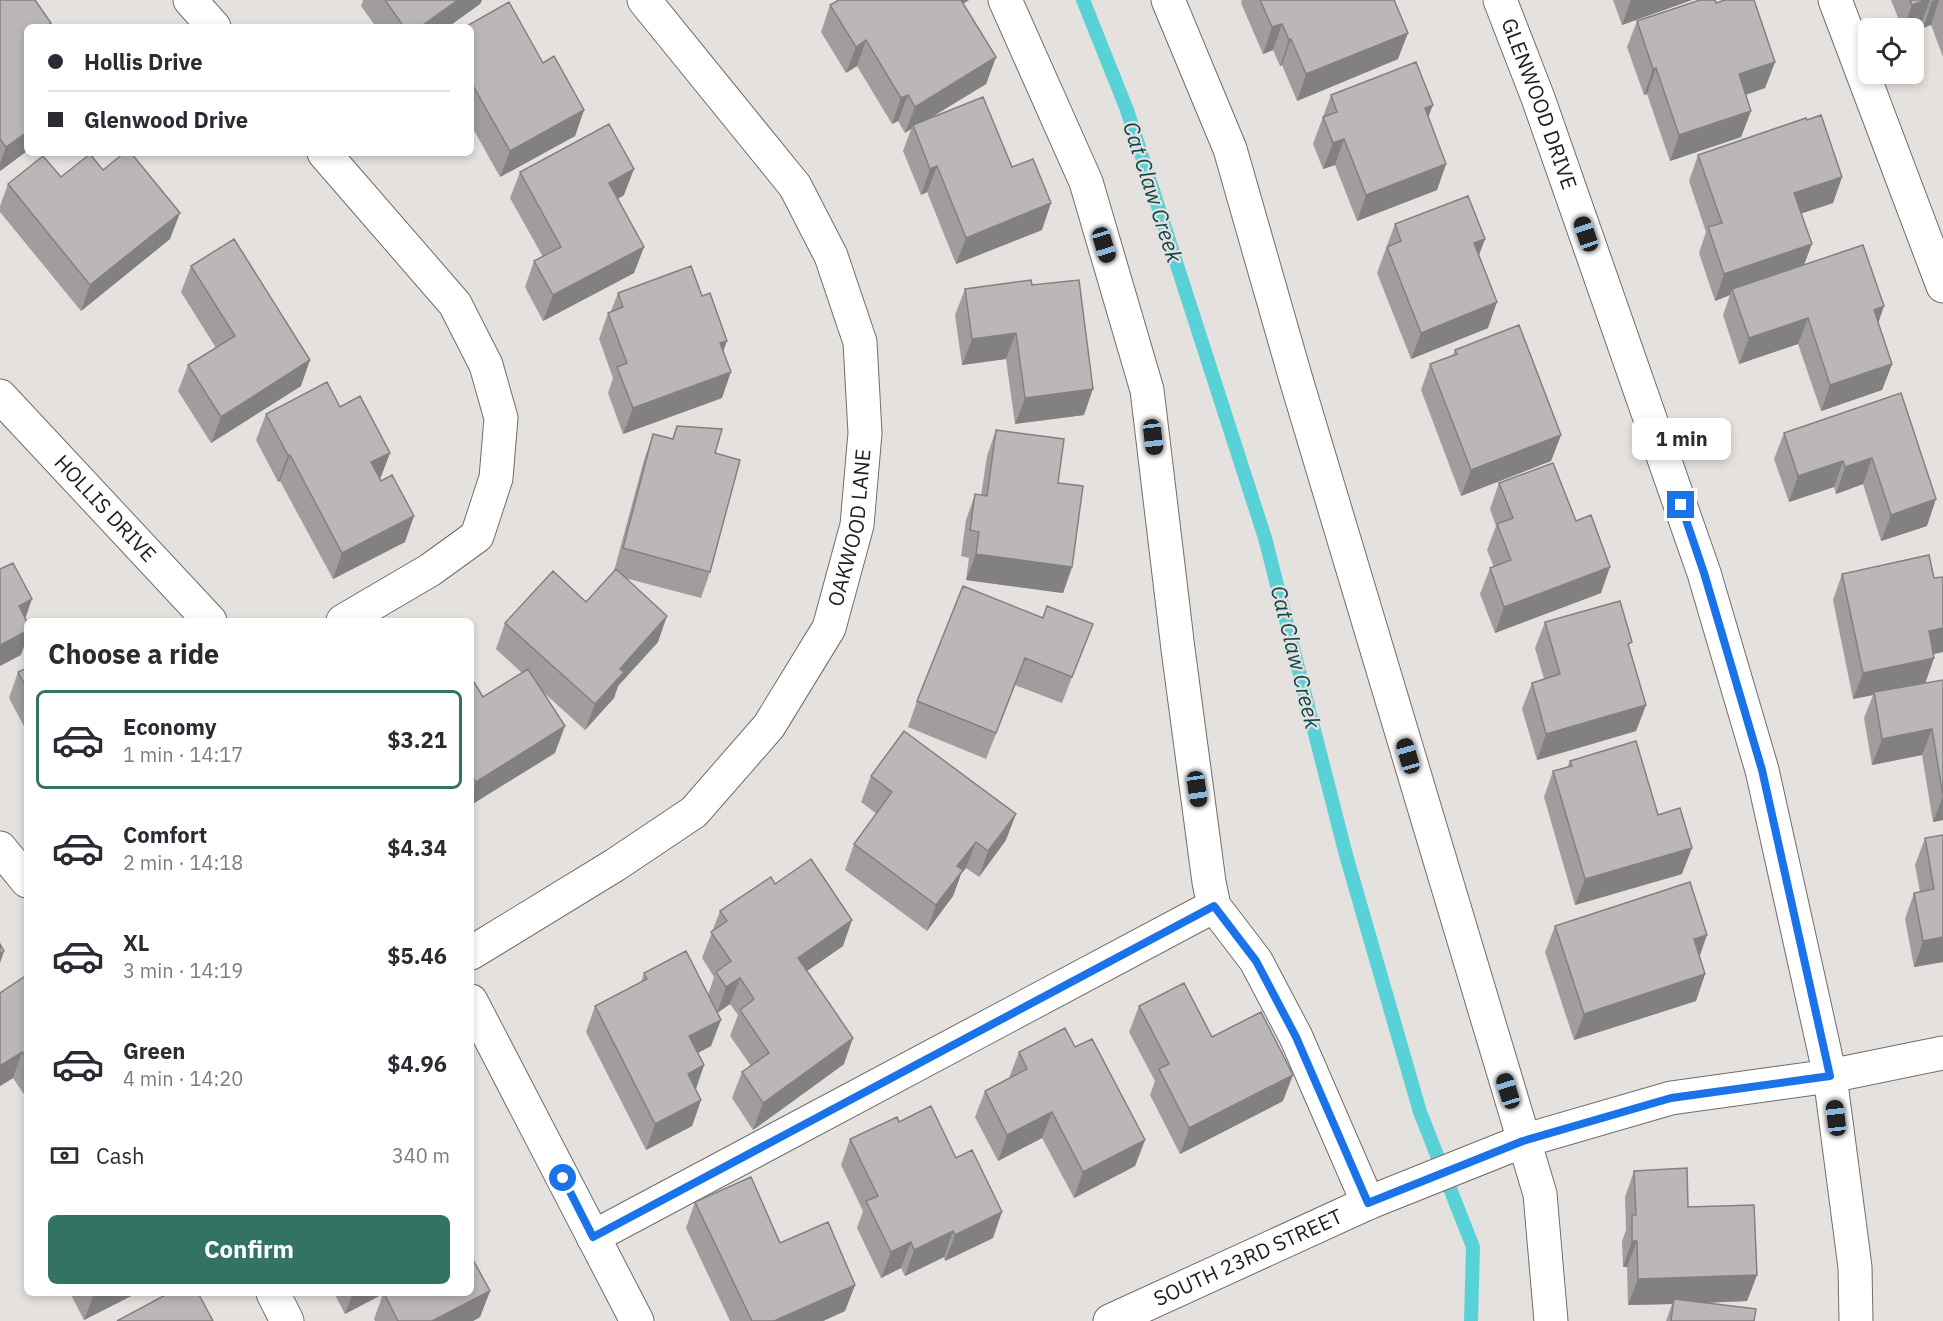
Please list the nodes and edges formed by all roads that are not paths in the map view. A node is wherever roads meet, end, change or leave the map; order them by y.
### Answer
1 (190, 0) edge
2 (644, 0) edge
3 (1005, 0) edge
4 (1167, 0) edge
5 (1500, 0) edge
6 (1835, 0) edge
7 (211, 24) edge
8 (327, 156) edge
9 (1943, 286) edge
10 (0, 396) edge
11 (207, 618) edge
12 (348, 618) edge
13 (0, 848) edge
14 (24, 876) edge
15 (1214, 906) junction
16 (474, 951) edge
17 (474, 1007) edge
18 (1943, 1053) edge
19 (1830, 1076) junction
20 (1523, 1141) junction
21 (1368, 1203) junction
22 (593, 1237) junction
23 (274, 1296) edge
24 (287, 1321) edge
25 (637, 1321) edge
26 (1110, 1321) edge
27 (1551, 1321) edge
28 (1856, 1321) edge

1 - 7 street
2 - 16 street, OAKWOOD LANE
3 - 15 street
4 - 20 street
5 - 19 street, GLENWOOD DRIVE
6 - 9 street
8 - 12 street
10 - 11 street, HOLLIS DRIVE
13 - 14 street
15 - 21 street
15 - 22 street
17 - 22 street
18 - 19 street, SOUTH 23RD STREET
19 - 20 street, SOUTH 23RD STREET
19 - 28 street, GLENWOOD DRIVE
20 - 21 street, SOUTH 23RD STREET
20 - 27 street
21 - 26 street, SOUTH 23RD STREET
22 - 25 street
23 - 24 street

